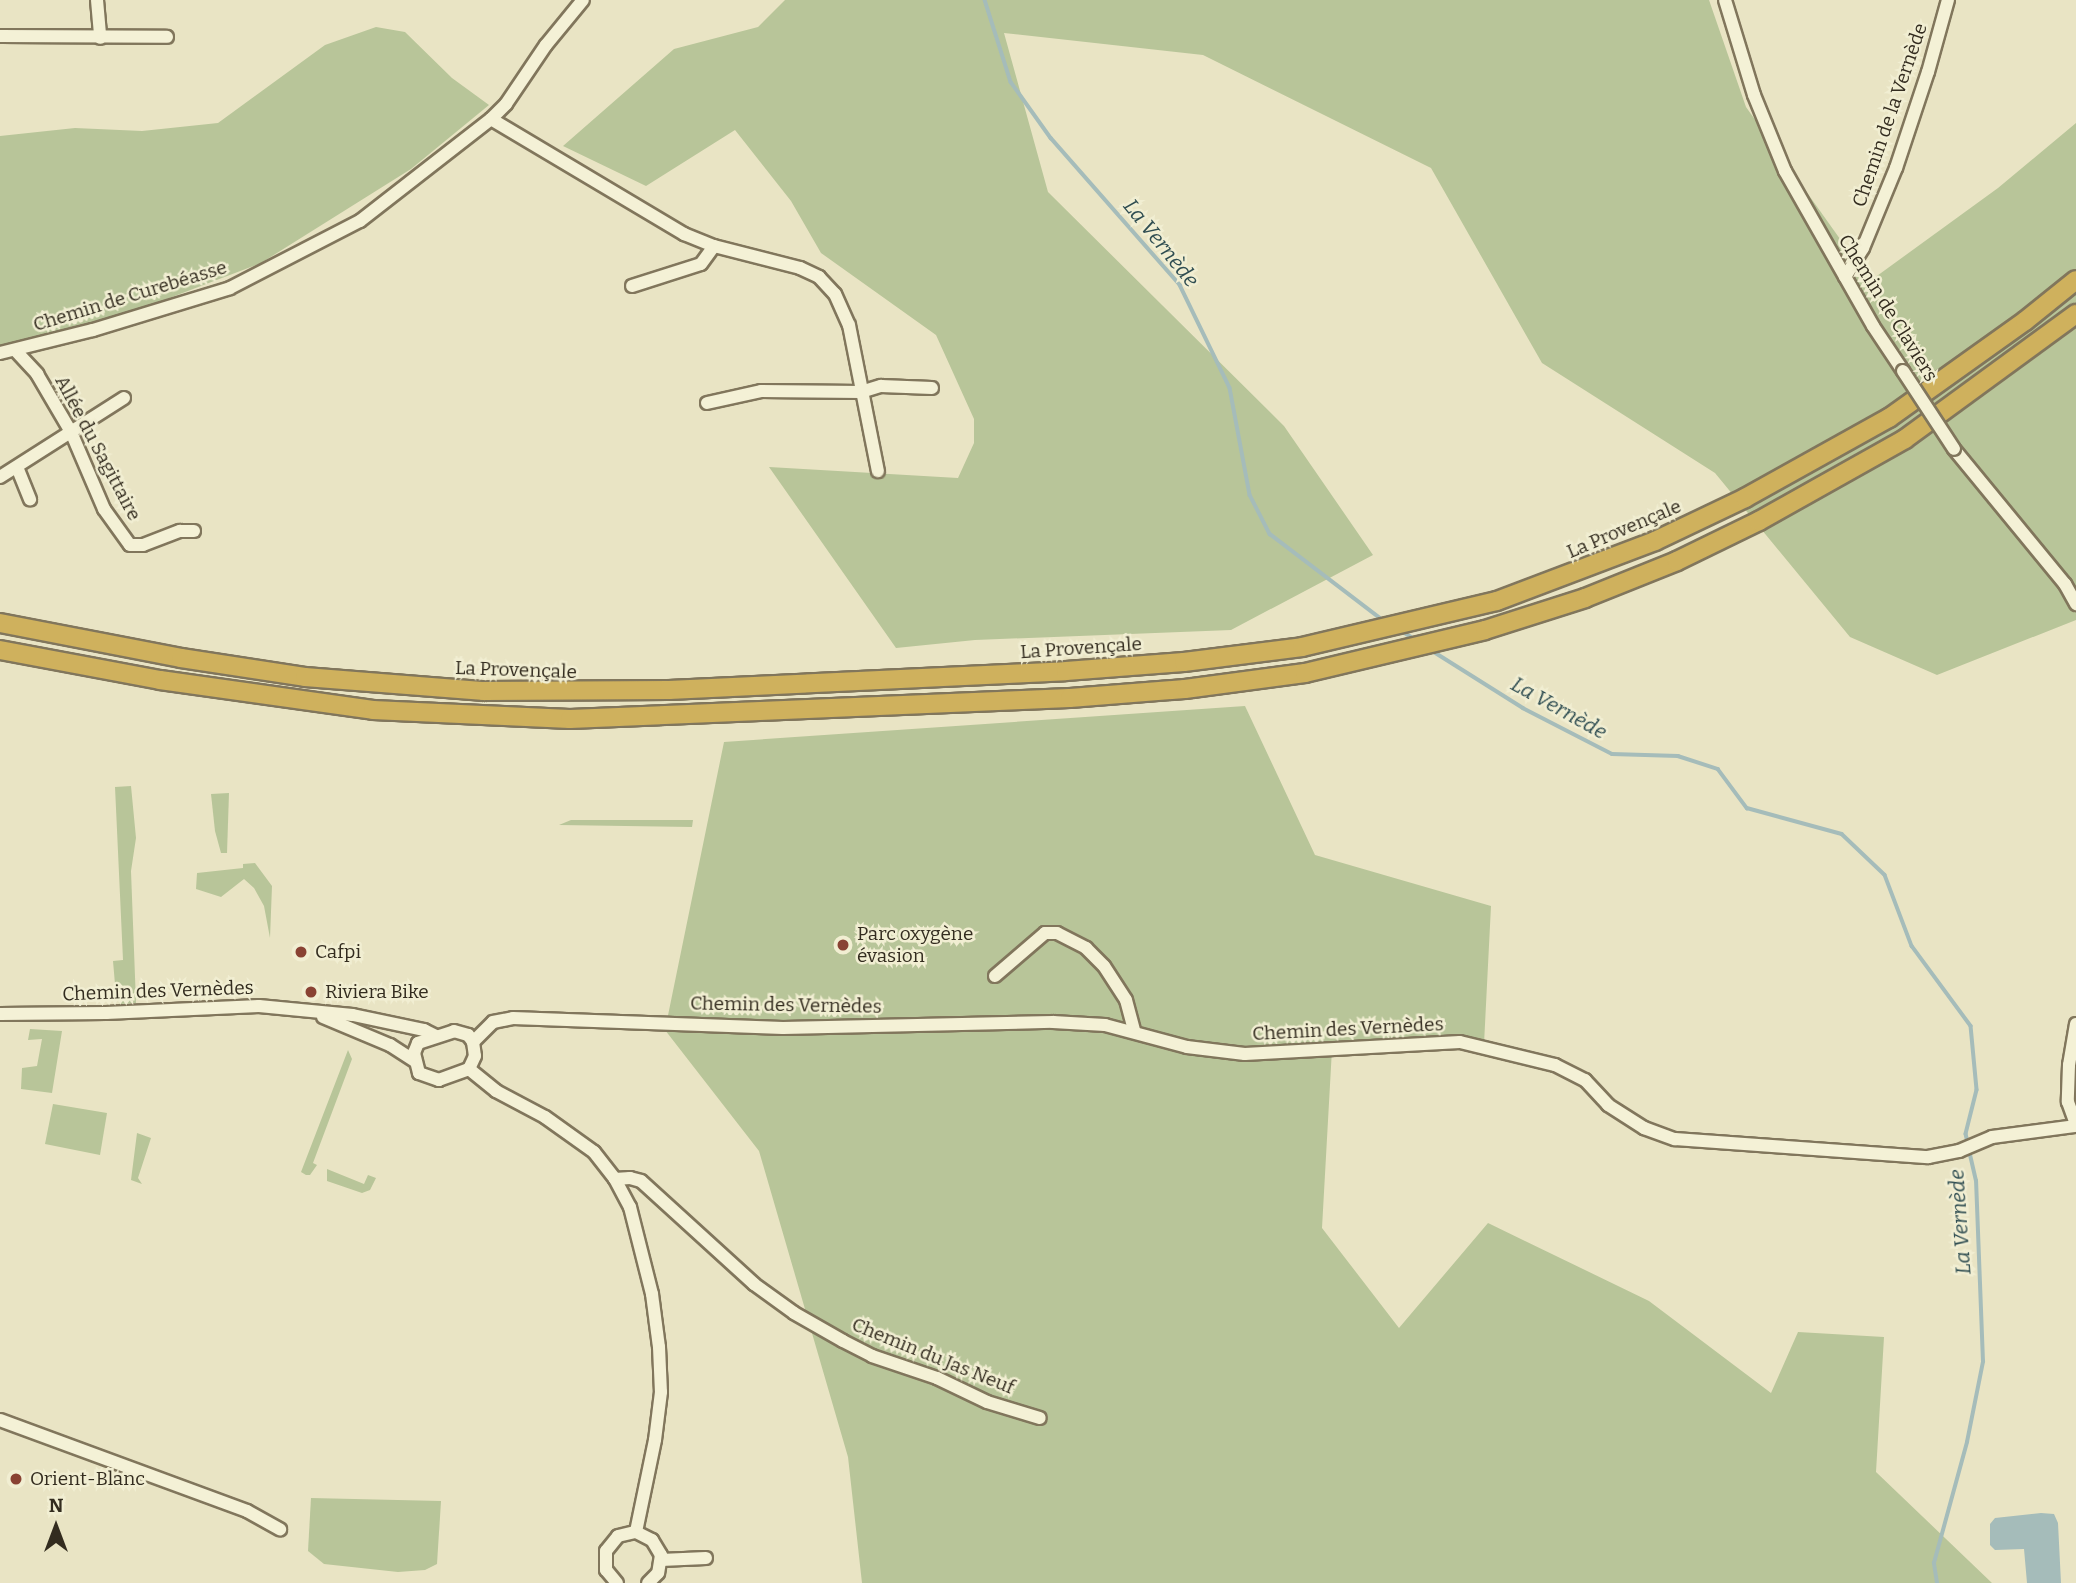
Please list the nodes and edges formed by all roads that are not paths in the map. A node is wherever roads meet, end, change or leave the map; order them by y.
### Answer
1 (97, 0) edge
2 (583, 0) edge
3 (1725, 0) edge
4 (1948, 0) edge
5 (0, 36) edge
6 (167, 37) dead end
7 (100, 38) junction
8 (491, 119) junction
9 (714, 246) junction
10 (1845, 277) junction
11 (2076, 280) edge
12 (632, 286) dead end
13 (2076, 314) edge
14 (15, 350) junction
15 (0, 353) edge
16 (932, 388) dead end
17 (861, 392) junction
18 (124, 398) dead end
19 (707, 403) dead end
20 (71, 432) junction
21 (17, 467) junction
22 (878, 471) dead end
23 (0, 477) edge
24 (30, 499) dead end
25 (194, 531) dead end
26 (2076, 604) edge
27 (0, 623) edge
28 (0, 650) edge
29 (995, 976) dead end
30 (317, 1013) junction
31 (0, 1014) edge
32 (2076, 1024) edge
33 (1134, 1030) junction
34 (436, 1036) junction
35 (473, 1042) junction
36 (415, 1061) junction
37 (469, 1069) junction
38 (2076, 1125) edge
39 (615, 1179) junction
40 (1040, 1418) dead end
41 (0, 1420) edge
42 (280, 1529) dead end
43 (636, 1532) junction
44 (706, 1558) dead end
45 (660, 1560) junction
46 (617, 1583) edge
47 (648, 1583) edge

1 - 7 street
2 - 8 street, Chemin de Curebéasse
3 - 10 street, Chemin de Claviers
4 - 10 street, Chemin de la Vernède
5 - 7 street
6 - 7 street
8 - 9 street
8 - 14 street, Chemin de Curebéasse
9 - 12 street
9 - 17 street
10 - 26 street, Chemin de Claviers, bridge
11 - 27 highway, La Provençale
13 - 28 highway
14 - 15 street, Chemin de Curebéasse
14 - 20 street, Allée du Sagittaire
16 - 17 street
17 - 19 street
17 - 22 street
18 - 20 street
20 - 21 street
20 - 25 street, Allée du Sagittaire
21 - 23 street
21 - 24 street
29 - 33 street
30 - 31 street, Chemin des Vernèdes
30 - 34 street, Chemin des Vernèdes
30 - 36 street, Chemin des Vernèdes
32 - 38 street
33 - 35 street, Chemin des Vernèdes
33 - 38 street, Chemin des Vernèdes
34 - 35 street
34 - 36 street
35 - 37 street
36 - 37 street
37 - 39 street
39 - 40 street, Chemin du Jas Neuf
39 - 43 street
41 - 42 street
43 - 45 street
43 - 46 street
44 - 45 street
45 - 47 street

